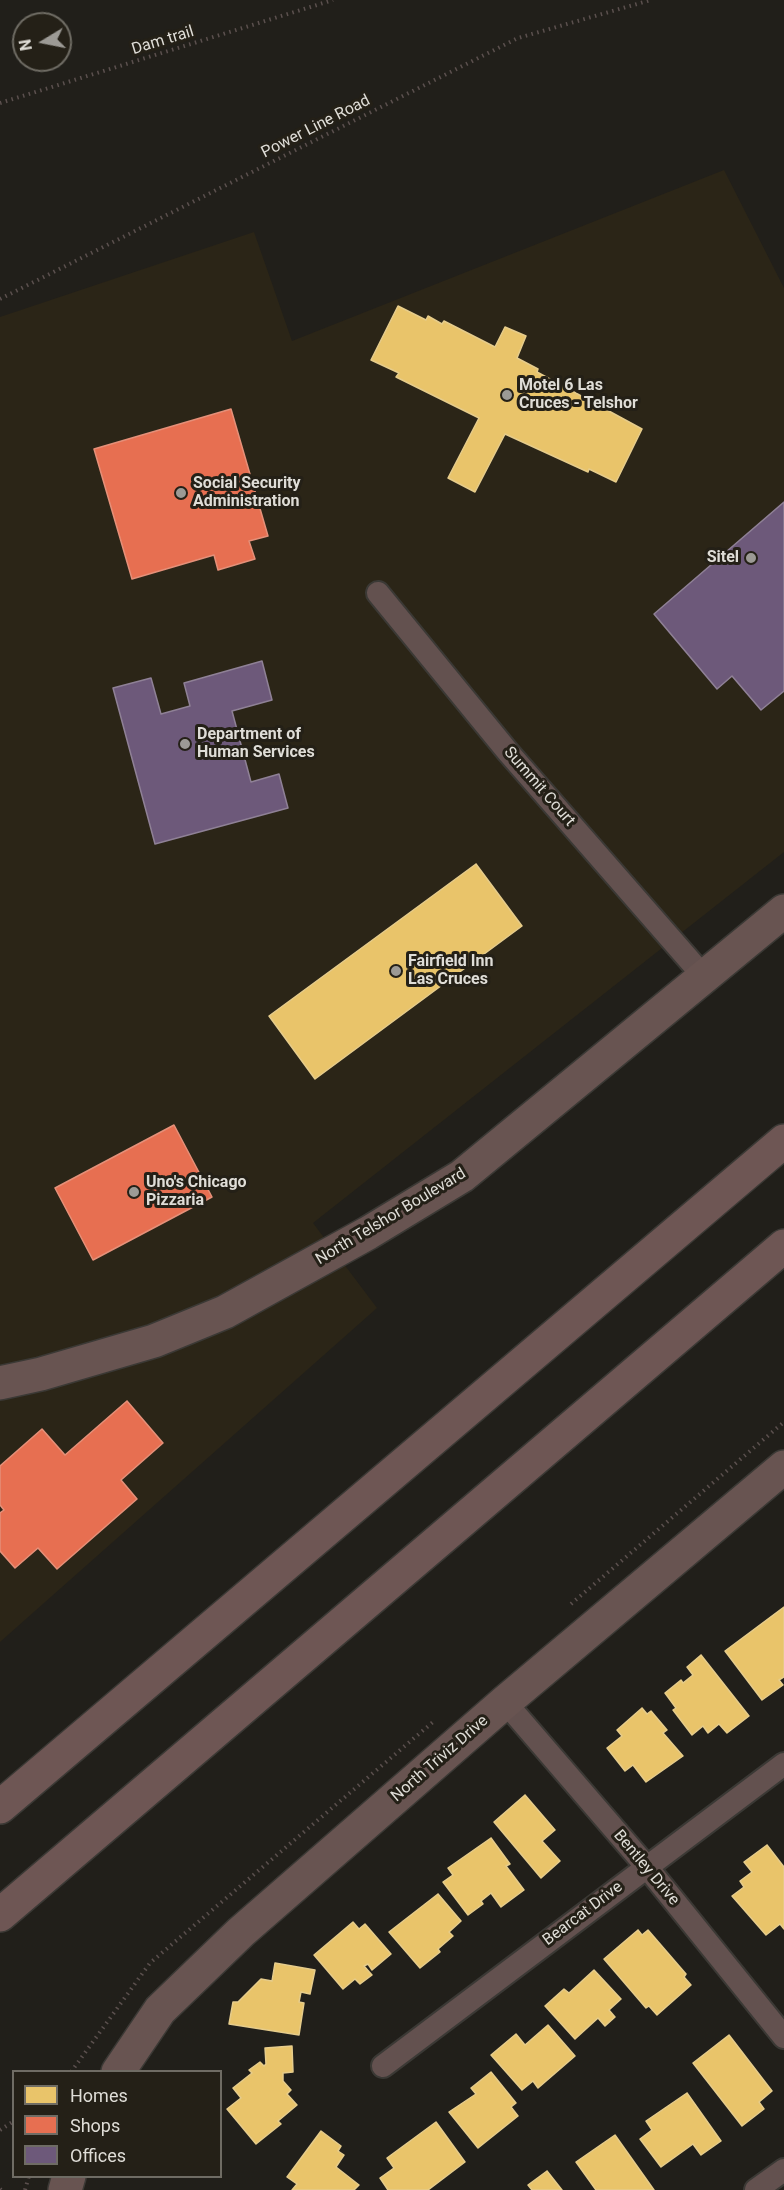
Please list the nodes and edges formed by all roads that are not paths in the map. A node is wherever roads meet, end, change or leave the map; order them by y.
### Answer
1 (378, 593) dead end
2 (784, 911) edge
3 (705, 978) junction
4 (784, 1141) edge
5 (784, 1246) edge
6 (0, 1383) edge
7 (784, 1467) edge
8 (505, 1702) junction
9 (784, 1764) edge
10 (0, 1807) edge
11 (646, 1866) junction
12 (0, 1915) edge
13 (784, 2037) edge
14 (383, 2066) dead end
15 (119, 2070) edge
16 (784, 2170) edge
17 (756, 2190) edge

1 - 3 street, Summit Court
2 - 3 main road, North Telshor Boulevard
3 - 6 main road, North Telshor Boulevard
4 - 10 highway
5 - 12 highway
7 - 8 main road, North Triviz Drive
8 - 11 street, Bentley Drive
8 - 15 main road, North Triviz Drive
9 - 11 street, Bearcat Drive
11 - 13 street, Bentley Drive
11 - 14 street, Bearcat Drive
16 - 17 street

